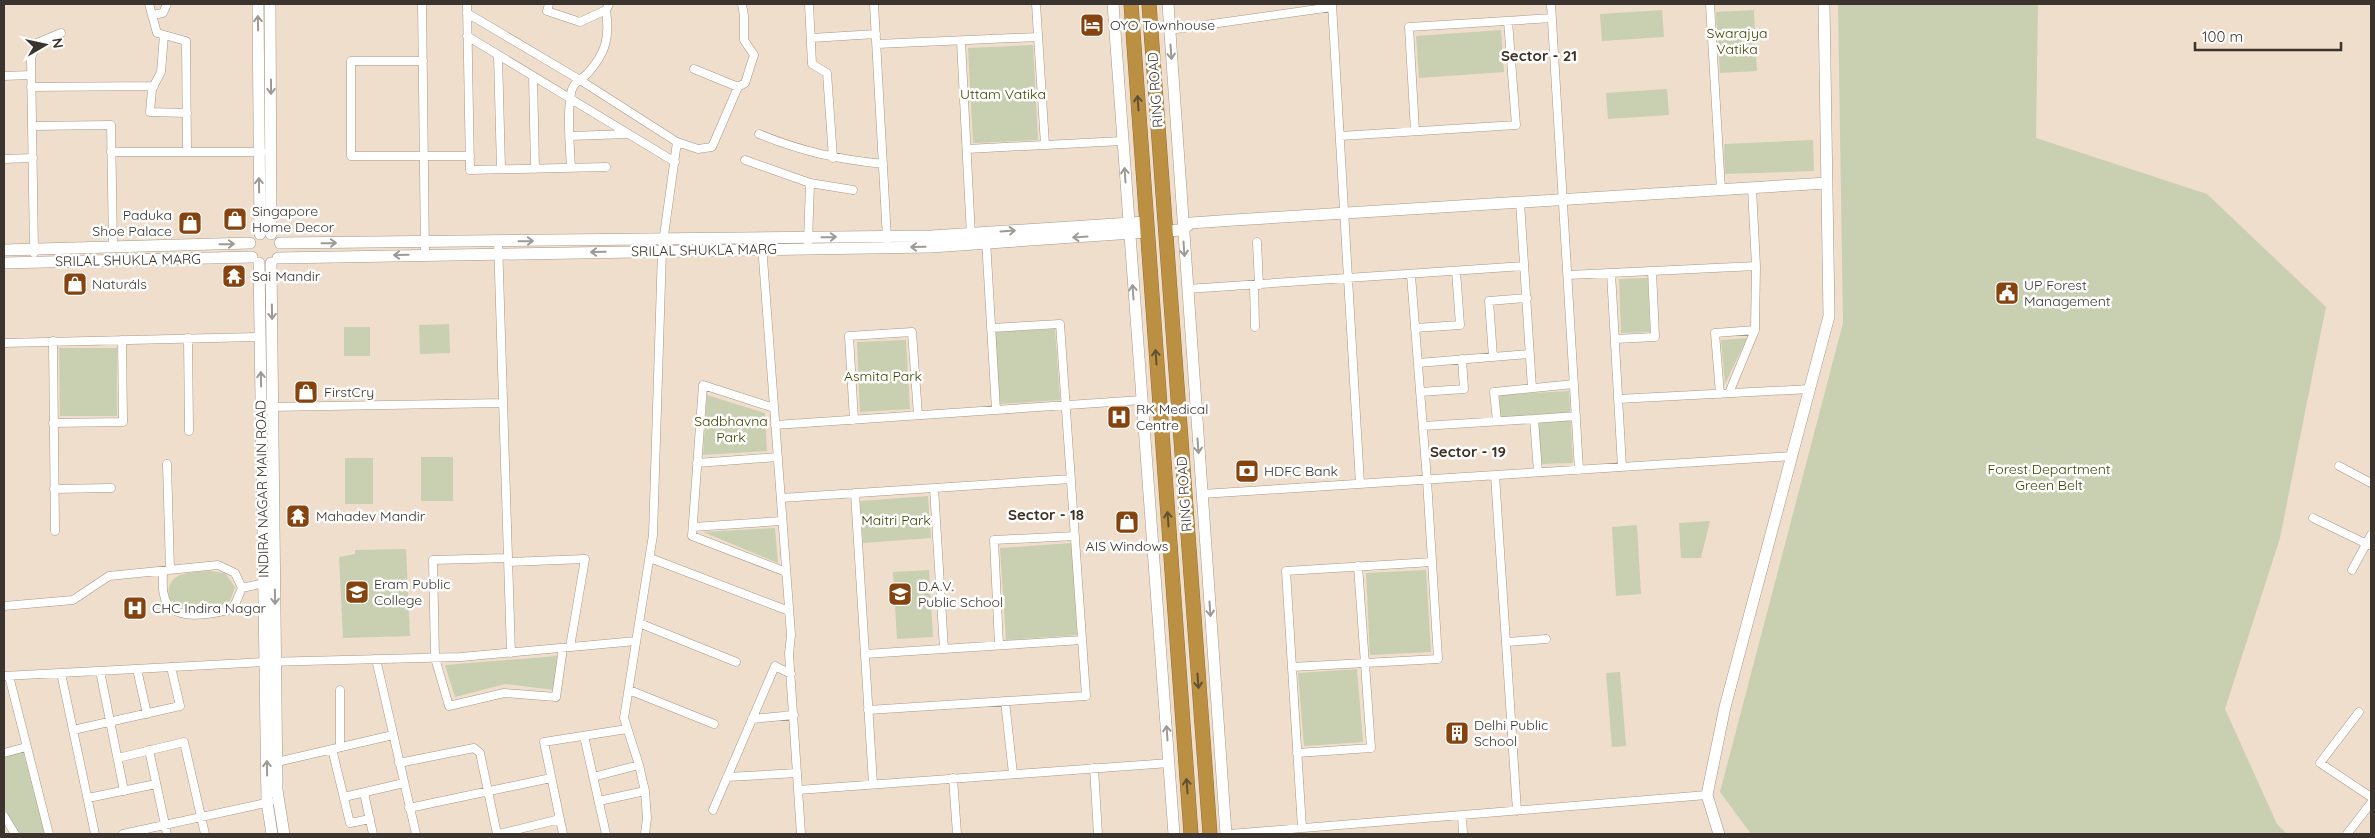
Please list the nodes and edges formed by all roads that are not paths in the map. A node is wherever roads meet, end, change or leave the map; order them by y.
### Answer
1 (148, 4) edge
2 (167, 4) edge
3 (258, 4) edge
4 (270, 4) edge
5 (422, 4) edge
6 (467, 4) edge
7 (549, 4) edge
8 (742, 4) edge
9 (809, 4) edge
10 (874, 4) edge
11 (1036, 4) edge
12 (1113, 4) edge
13 (1131, 4) edge
14 (1148, 4) edge
15 (1168, 4) edge
16 (1551, 4) edge
17 (1710, 4) edge
18 (1824, 4) edge
19 (1332, 6) edge
20 (607, 7) edge
21 (467, 13) junction
22 (152, 15) junction
23 (1552, 18) junction
24 (1508, 21) junction
25 (1170, 30) junction
26 (61, 33) dead end
27 (876, 34) junction
28 (164, 35) junction
29 (467, 36) junction
30 (811, 38) junction
31 (1038, 38) junction
32 (961, 41) junction
33 (877, 44) junction
34 (498, 55) junction
35 (423, 61) junction
36 (694, 69) dead end
37 (4, 76) edge
38 (31, 76) junction
39 (533, 76) junction
40 (580, 80) junction
41 (154, 86) junction
42 (31, 87) junction
43 (738, 87) junction
44 (570, 98) junction
45 (187, 113) junction
46 (32, 126) junction
47 (1415, 131) junction
48 (628, 134) junction
49 (759, 134) dead end
50 (570, 136) junction
51 (1340, 136) junction
52 (678, 142) junction
53 (1122, 142) junction
54 (1045, 146) junction
55 (967, 149) junction
56 (112, 152) junction
57 (187, 152) junction
58 (259, 152) junction
59 (271, 152) junction
60 (424, 156) junction
61 (470, 156) junction
62 (33, 158) junction
63 (833, 158) junction
64 (4, 159) edge
65 (745, 160) dead end
66 (675, 162) junction
67 (883, 164) junction
68 (571, 168) junction
69 (606, 168) dead end
70 (501, 169) junction
71 (535, 169) junction
72 (810, 183) junction
73 (1827, 183) junction
74 (1752, 188) junction
75 (853, 190) dead end
76 (1721, 190) junction
77 (1564, 199) junction
78 (1520, 202) junction
79 (1344, 213) junction
80 (1185, 224) junction
81 (1165, 226) junction
82 (1147, 227) junction
83 (1128, 228) junction
84 (265, 234) junction
85 (986, 238) junction
86 (971, 239) junction
87 (498, 241) junction
88 (425, 242) junction
89 (887, 242) junction
90 (1257, 242) dead end
91 (250, 243) junction
92 (808, 243) junction
93 (280, 244) junction
94 (762, 244) junction
95 (663, 245) junction
96 (113, 247) junction
97 (34, 249) junction
98 (4, 250) edge
99 (498, 254) junction
100 (425, 255) junction
101 (255, 260) junction
102 (275, 261) junction
103 (34, 262) junction
104 (4, 263) edge
105 (1524, 266) junction
106 (1756, 266) junction
107 (1456, 271) junction
108 (1652, 272) junction
109 (1411, 274) junction
110 (1611, 274) junction
111 (1568, 275) junction
112 (1348, 279) junction
113 (1256, 285) junction
114 (1187, 290) junction
115 (1526, 298) junction
116 (1255, 327) dead end
117 (991, 328) junction
118 (1415, 328) junction
119 (1754, 330) junction
120 (260, 337) junction
121 (188, 338) junction
122 (1615, 339) junction
123 (122, 340) junction
124 (53, 341) junction
125 (4, 342) edge
126 (1530, 354) junction
127 (1492, 357) junction
128 (1462, 359) junction
129 (1418, 363) junction
130 (1574, 384) junction
131 (1532, 388) junction
132 (1810, 389) junction
133 (1420, 392) junction
134 (1729, 393) junction
135 (1720, 394) junction
136 (1618, 399) junction
137 (1142, 400) junction
138 (503, 403) junction
139 (1066, 405) junction
140 (267, 407) junction
141 (774, 408) junction
142 (996, 410) junction
143 (918, 415) junction
144 (1576, 416) junction
145 (1534, 419) junction
146 (854, 420) junction
147 (1497, 421) junction
148 (54, 424) junction
149 (775, 425) junction
150 (1423, 426) junction
151 (189, 432) dead end
152 (1792, 456) junction
153 (778, 457) junction
154 (697, 462) junction
155 (167, 464) dead end
156 (2339, 466) dead end
157 (1622, 467) junction
158 (1579, 470) junction
159 (1538, 472) junction
160 (1496, 475) junction
161 (1071, 479) junction
162 (1427, 480) junction
163 (2371, 482) edge
164 (1360, 484) junction
165 (111, 488) dead end
166 (934, 488) junction
167 (54, 489) junction
168 (855, 493) junction
169 (1202, 494) junction
170 (781, 498) junction
171 (2313, 518) dead end
172 (782, 521) junction
173 (693, 527) junction
174 (55, 531) dead end
175 (2371, 535) edge
176 (1075, 536) junction
177 (2369, 545) edge
178 (650, 558) junction
179 (508, 560) junction
180 (1432, 562) junction
181 (1358, 566) junction
182 (2352, 570) dead end
183 (167, 571) junction
184 (786, 572) junction
185 (264, 583) junction
186 (242, 588) junction
187 (4, 606) edge
188 (789, 611) junction
189 (639, 623) junction
190 (1546, 639) dead end
191 (1082, 640) junction
192 (636, 641) junction
193 (1507, 642) junction
194 (999, 645) junction
195 (566, 647) junction
196 (944, 649) junction
197 (511, 653) junction
198 (865, 654) junction
199 (436, 658) junction
200 (376, 659) junction
201 (270, 662) junction
202 (736, 662) dead end
203 (1365, 663) junction
204 (171, 667) junction
205 (1292, 667) junction
206 (137, 669) junction
207 (100, 671) junction
208 (61, 673) junction
209 (791, 674) junction
210 (7, 676) edge
211 (340, 690) dead end
212 (629, 690) junction
213 (1005, 701) junction
214 (868, 710) junction
215 (2359, 712) dead end
216 (146, 714) junction
217 (794, 715) junction
218 (752, 719) junction
219 (110, 722) junction
220 (714, 724) dead end
221 (627, 729) junction
222 (73, 730) junction
223 (393, 735) junction
224 (584, 736) junction
225 (26, 747) junction
226 (336, 748) junction
227 (149, 750) junction
228 (4, 753) edge
229 (1298, 753) junction
230 (118, 758) junction
231 (277, 762) junction
232 (399, 763) junction
233 (1169, 763) junction
234 (639, 765) junction
235 (1094, 768) junction
236 (797, 772) junction
237 (1013, 774) junction
238 (727, 777) junction
239 (551, 778) junction
240 (594, 778) junction
241 (954, 778) junction
242 (404, 783) junction
243 (156, 784) junction
244 (872, 784) junction
245 (798, 790) junction
246 (124, 791) junction
247 (645, 791) junction
248 (487, 792) junction
249 (364, 793) junction
250 (1707, 795) junction
251 (344, 797) junction
252 (2371, 797) edge
253 (88, 798) junction
254 (279, 799) junction
255 (599, 801) junction
256 (267, 802) junction
257 (2371, 803) edge
258 (409, 808) junction
259 (713, 810) dead end
260 (1517, 811) junction
261 (1462, 815) junction
262 (4, 816) edge
263 (201, 817) junction
264 (370, 819) junction
265 (560, 819) junction
266 (165, 825) junction
267 (1302, 828) junction
268 (531, 830) edge
269 (15, 834) edge
270 (49, 834) edge
271 (95, 834) edge
272 (123, 834) edge
273 (167, 834) edge
274 (205, 834) edge
275 (272, 834) edge
276 (284, 834) edge
277 (373, 834) edge
278 (416, 834) edge
279 (498, 834) edge
280 (563, 834) edge
281 (605, 834) edge
282 (645, 834) edge
283 (801, 834) edge
284 (957, 834) edge
285 (1098, 834) edge
286 (1174, 834) edge
287 (1191, 834) edge
288 (1210, 834) edge
289 (1228, 834) edge
290 (1463, 834) edge
291 (1719, 834) edge
292 (2347, 834) edge

1 - 22 street
2 - 22 street
58 -> 3 street
4 -> 59 street
5 - 35 street
6 - 21 street
7 - 20 street
8 - 43 street
9 - 30 street
10 - 27 street
11 - 31 street
12 - 53 street
82 -> 13 highway, RING ROAD
14 - 81 highway, RING ROAD
15 - 25 street
16 - 23 street
17 - 76 street
18 - 73 street
19 - 25 street
19 - 51 street
20 - 40 street
21 - 29 street
21 - 40 street
22 - 28 street
23 - 24 street
23 - 77 street
24 - 47 street
24 - 47 street
25 -> 80 street
26 - 38 street
27 - 30 street
27 - 33 street
28 - 41 street
28 - 45 street
29 - 34 street
29 - 61 street
30 - 63 street
31 - 32 street
31 - 54 street
32 - 33 street
32 - 55 street
33 - 67 street
34 - 39 street
34 - 70 street
35 - 60 street
35 - 60 street
36 - 43 street
37 - 38 street
38 - 42 street
39 - 44 street
39 - 71 street
40 - 44 street
40 - 52 street
41 - 42 street
41 - 45 street
42 - 46 street
43 - 52 street
44 - 48 street
44 - 50 street
45 - 57 street
46 - 56 street
46 - 62 street
47 - 51 street
48 - 50 street
48 - 66 street
49 - 63 street
50 - 68 street
51 - 79 street
52 - 66 street
53 - 54 street
83 -> 53 street
54 - 55 street
55 - 86 street
56 - 57 street
56 - 96 street
57 - 58 street
58 - 59 street
84 -> 58 street
59 - 84 street
60 - 61 street
60 - 88 street
61 - 70 street
62 - 64 street
62 - 97 street
63 - 67 street
65 - 72 street
66 - 95 street
67 - 89 street
68 - 69 street
68 - 71 street
70 - 71 street
72 - 75 street
72 - 92 street
73 - 74 street
73 - 132 street
74 - 76 street
74 - 106 street
76 - 77 street
77 - 78 street
77 - 111 street
78 - 79 street
78 - 105 street
79 - 80 street
79 - 112 street
80 - 81 street
80 -> 114 street
81 -> 288 highway, RING ROAD
82 - 83 street, SRILAL SHUKLA MARG
287 -> 82 highway, RING ROAD
83 - 85 street, SRILAL SHUKLA MARG
137 -> 83 street
84 - 91 street
84 - 93 street
85 - 86 street, SRILAL SHUKLA MARG
85 - 117 street
86 - 89 street, SRILAL SHUKLA MARG
87 - 88 street, SRILAL SHUKLA MARG
87 -> 95 street, SRILAL SHUKLA MARG
87 - 99 street
93 -> 88 street, SRILAL SHUKLA MARG
88 - 100 street
89 - 92 street, SRILAL SHUKLA MARG
90 - 113 street
96 -> 91 street, SRILAL SHUKLA MARG
91 - 101 street
92 - 94 street, SRILAL SHUKLA MARG
93 - 102 street
94 - 95 street, SRILAL SHUKLA MARG
94 - 141 street
95 -> 99 street, SRILAL SHUKLA MARG
95 - 178 street
96 - 97 street, SRILAL SHUKLA MARG
97 - 98 street, SRILAL SHUKLA MARG
97 - 103 street
99 - 100 street, SRILAL SHUKLA MARG
99 - 138 street
100 -> 102 street, SRILAL SHUKLA MARG
101 - 102 street
101 - 103 street, SRILAL SHUKLA MARG
101 - 120 street, INDIRA NAGAR MAIN ROAD
102 -> 140 street, INDIRA NAGAR MAIN ROAD
103 - 104 street, SRILAL SHUKLA MARG
105 - 107 street
105 - 115 street
106 - 108 street
106 - 119 street
107 - 109 street
107 - 118 street
108 - 110 street
108 - 122 street
109 - 112 street
109 - 118 street
110 - 111 street
110 - 122 street
111 - 130 street
112 - 113 street
112 - 164 street
113 - 114 street
113 - 116 street
114 -> 169 street
115 - 126 street
115 - 127 street
117 - 139 street
117 - 142 street
118 - 129 street
119 - 134 street
119 - 135 street
120 - 121 street
140 -> 120 street, INDIRA NAGAR MAIN ROAD
121 - 123 street
121 - 151 street
122 - 136 street
123 - 124 street
123 - 148 street
124 - 125 street
124 - 148 street
126 - 127 street
126 - 131 street
127 - 128 street
128 - 129 street
128 - 133 street
129 - 133 street
130 - 131 street
130 - 144 street
131 - 147 street
132 - 134 street
132 - 152 street
133 - 150 street
134 - 135 street
135 - 136 street
136 - 157 street
137 - 139 street
233 -> 137 street
138 - 140 street
138 - 179 street
139 - 142 street
139 - 161 street
140 - 185 street, INDIRA NAGAR MAIN ROAD
140 -> 201 street, INDIRA NAGAR MAIN ROAD
141 - 149 street
141 - 154 street
142 - 143 street
143 - 146 street
143 - 146 street
144 - 145 street
144 - 158 street
145 - 147 street
145 - 159 street
146 - 149 street
147 - 150 street
148 - 167 street
149 - 153 street
150 - 162 street
152 - 157 street
152 - 250 street
153 - 154 street
153 - 170 street
154 - 173 street
155 - 183 street
156 - 163 street
157 - 158 street
158 - 159 street
159 - 160 street
160 - 162 street
160 - 193 street
161 - 166 street
161 - 176 street
162 - 164 street
162 - 180 street
164 - 169 street
165 - 167 street
166 - 168 street
166 - 196 street
167 - 174 street
168 - 170 street
168 - 198 street
169 -> 289 street
170 - 172 street
171 - 177 street
172 - 173 street
172 - 184 street
173 - 184 street
175 - 177 street
176 - 191 street
176 - 194 street
177 - 182 street
178 - 188 street
178 - 189 street
179 - 195 street
179 - 197 street
179 - 199 street
180 - 181 street
180 - 203 street
181 - 203 street
181 - 205 street
183 - 186 street
183 - 186 street
183 - 187 street
184 - 188 street
185 - 186 street
185 - 201 street, INDIRA NAGAR MAIN ROAD
188 - 209 street
189 - 192 street
189 - 202 street
190 - 193 street
191 - 194 street
191 - 213 street
192 - 195 street
192 - 212 street
193 - 260 street
194 - 196 street
195 - 197 street
195 - 199 street
196 - 198 street
197 - 199 street
198 - 214 street
199 - 200 street
200 - 201 street
200 - 223 street
201 - 204 street
201 - 231 street, INDIRA NAGAR MAIN ROAD
256 -> 201 street, INDIRA NAGAR MAIN ROAD
203 - 205 street
203 - 229 street
204 - 206 street
204 - 216 street
205 - 229 street
206 - 207 street
206 - 216 street
207 - 208 street
207 - 219 street
208 - 210 street
208 - 222 street
209 - 217 street
209 - 218 street
210 - 225 street
211 - 226 street
212 - 220 street
212 - 221 street
213 - 214 street
213 - 237 street
214 - 244 street
215 - 252 street
216 - 219 street
217 - 218 street
217 - 236 street
218 - 238 street
219 - 222 street
219 - 230 street
221 - 224 street
221 - 234 street
222 - 253 street
223 - 226 street
223 - 232 street
224 - 239 street
224 - 240 street
225 - 228 street
225 - 270 street
226 - 231 street
226 - 251 street
227 - 230 street
227 - 243 street
227 - 263 street
229 - 267 street
230 - 246 street
231 - 254 street, INDIRA NAGAR MAIN ROAD
232 - 242 street
232 - 248 street
233 - 235 street
233 - 286 street
234 - 240 street
234 - 247 street
235 - 237 street
235 - 285 street
236 - 238 street
236 - 245 street
237 - 241 street
238 - 259 street
239 - 248 street
239 - 265 street
240 - 255 street
241 - 244 street
241 - 284 street
242 - 249 street
242 - 258 street
243 - 246 street
243 - 266 street
244 - 245 street
245 - 283 street
246 - 253 street
247 - 255 street
247 - 282 street
248 - 258 street
248 - 279 street
249 - 251 street
249 - 264 street
250 - 260 street
250 - 291 street
251 - 264 street
253 - 271 street
254 - 256 street
254 - 276 street, INDIRA NAGAR MAIN ROAD
255 - 281 street
256 - 263 street
256 - 275 street, INDIRA NAGAR MAIN ROAD
257 - 292 street
258 - 278 street
260 - 261 street
261 - 267 street
261 - 290 street
262 - 269 street
263 - 266 street
263 - 274 street
264 - 277 street
265 - 268 street
265 - 280 street
266 - 272 street
266 - 273 street
267 - 289 street
268 - 279 street

